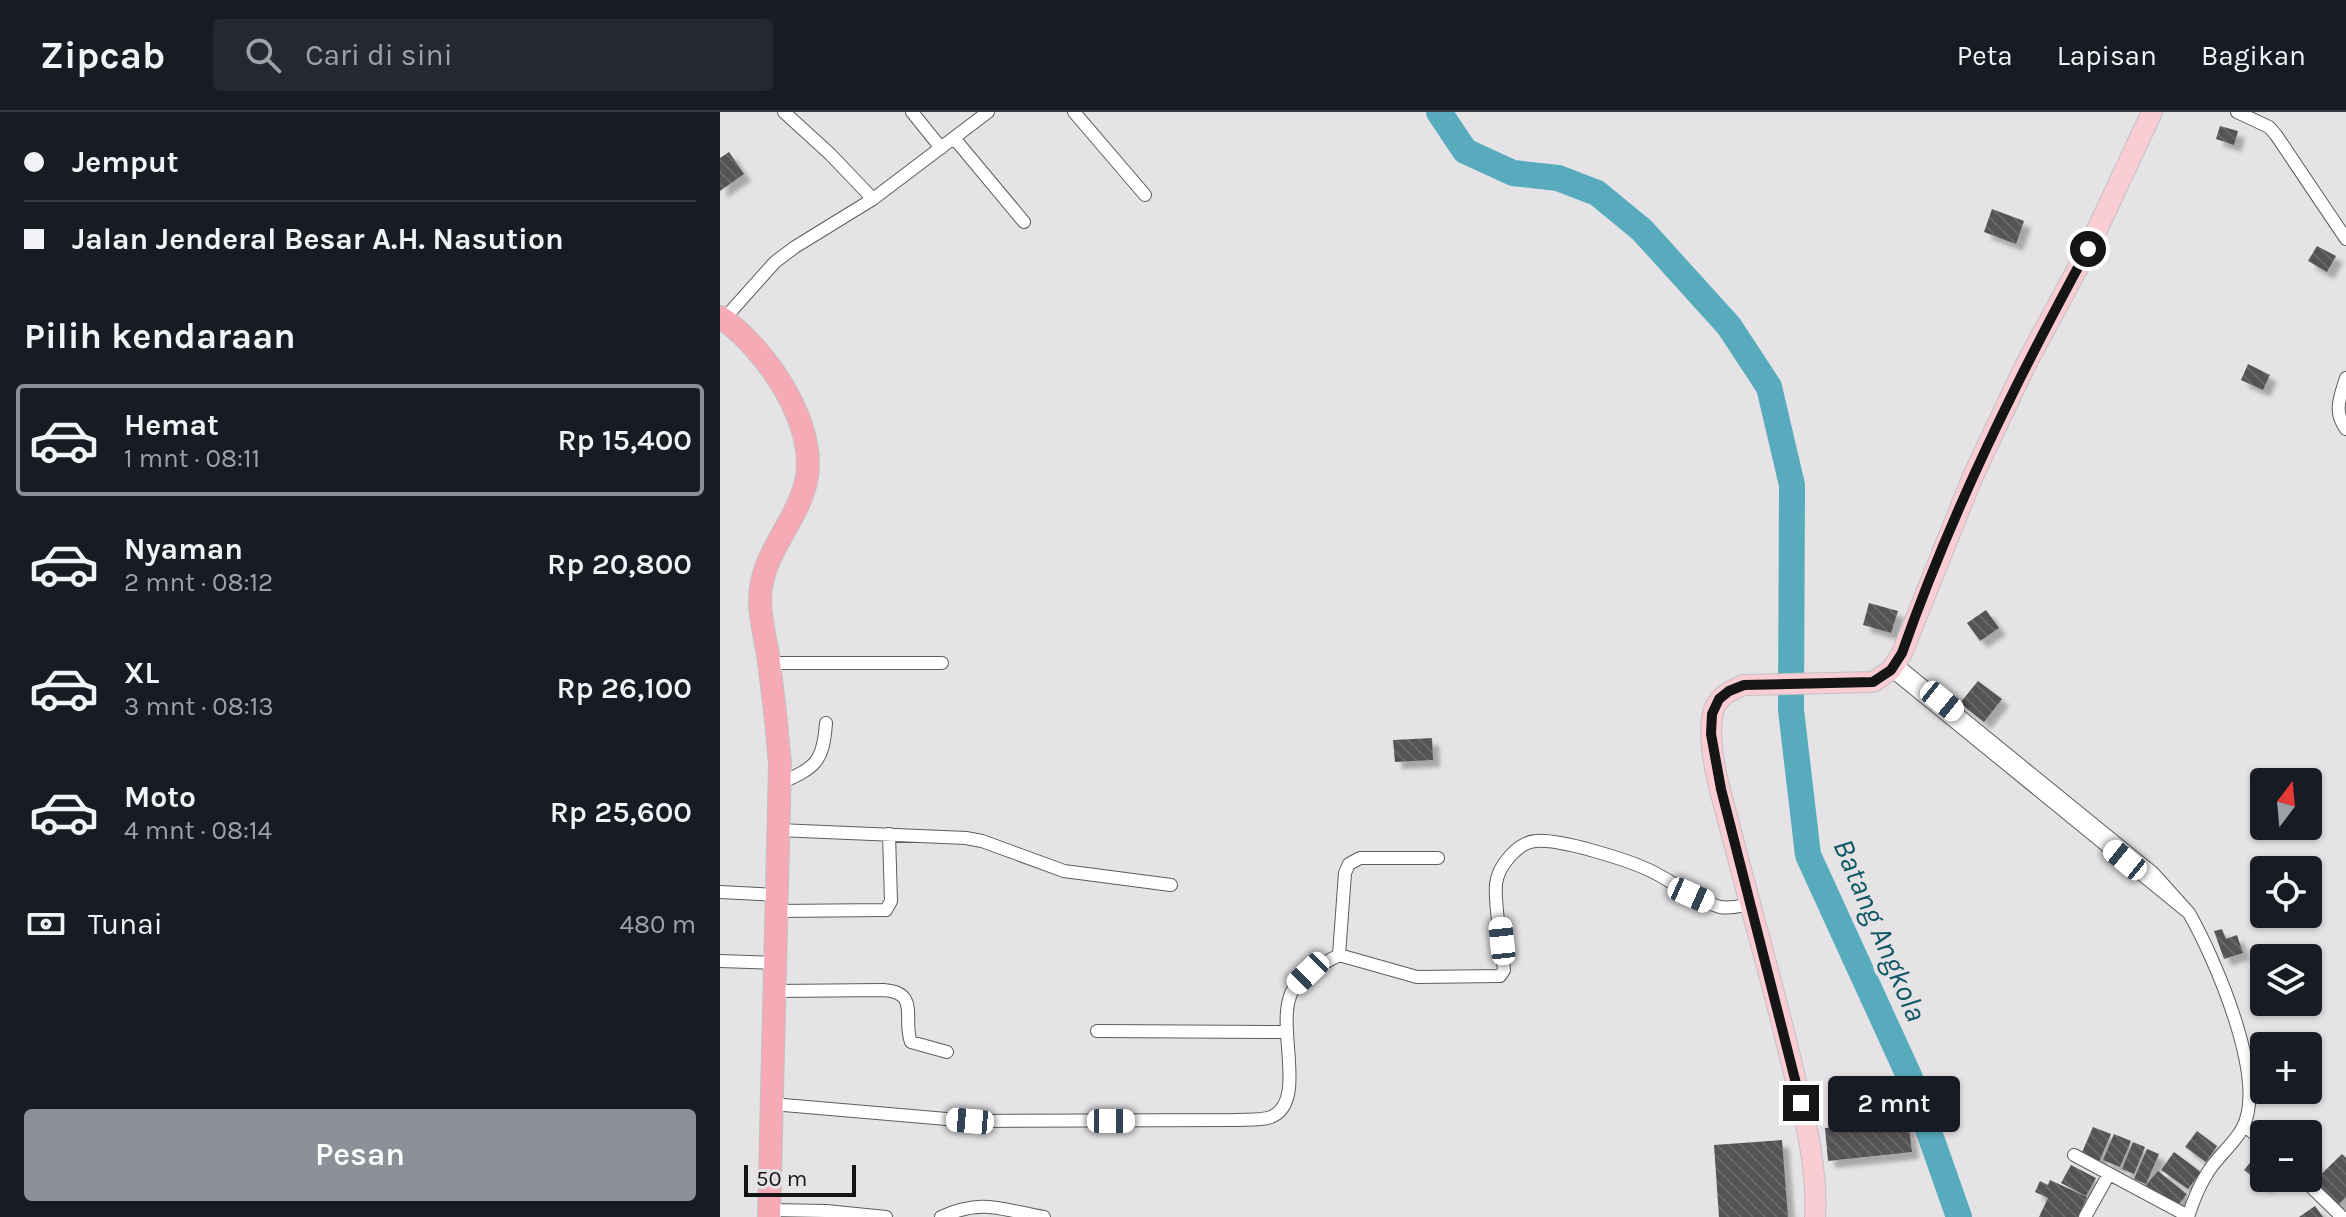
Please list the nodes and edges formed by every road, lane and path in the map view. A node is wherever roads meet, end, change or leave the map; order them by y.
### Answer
1 (784, 112) edge
2 (912, 112) edge
3 (1074, 112) edge
4 (2152, 112) edge
5 (2237, 112) edge
6 (981, 114) edge
7 (954, 138) junction
8 (941, 148) junction
9 (1145, 195) dead end
10 (873, 199) junction
11 (1024, 222) dead end
12 (2346, 239) edge
13 (722, 318) edge
14 (2346, 378) edge
15 (2346, 429) edge
16 (769, 663) junction
17 (942, 663) dead end
18 (1893, 666) junction
19 (826, 723) dead end
20 (779, 784) junction
21 (778, 830) junction
22 (889, 834) junction
23 (1438, 858) dead end
24 (1171, 885) dead end
25 (720, 892) edge
26 (777, 903) junction
27 (1750, 904) junction
28 (1339, 955) junction
29 (720, 961) edge
30 (775, 963) junction
31 (774, 991) junction
32 (1097, 1031) dead end
33 (1286, 1032) junction
34 (947, 1052) dead end
35 (772, 1104) junction
36 (2245, 1126) junction
37 (2250, 1130) edge
38 (2074, 1155) dead end
39 (2109, 1174) junction
40 (2316, 1192) edge
41 (769, 1214) edge
42 (2188, 1216) edge
43 (886, 1217) edge
44 (941, 1217) edge
45 (1044, 1217) edge
46 (1815, 1217) edge
47 (2085, 1217) edge
48 (2342, 1217) edge

1 - 10 street
2 - 8 street
3 - 9 street
4 - 18 main road
5 - 12 street
6 - 7 street
7 - 8 street
7 - 11 street
8 - 10 street
10 - 13 street
13 - 16 highway
14 - 15 street
16 - 17 street
16 - 20 highway
18 - 27 main road
18 - 36 street
19 - 20 street
20 - 21 highway
21 - 22 street
21 - 26 highway
22 - 24 street
22 - 26 street
23 - 28 street
25 - 26 street
26 - 30 highway
27 - 28 street
27 - 46 main road
28 - 33 street
29 - 30 street
30 - 31 highway
31 - 34 street
31 - 35 highway
32 - 33 street
33 - 35 street
35 - 41 highway
36 - 37 street
36 - 42 street
38 - 39 street
39 - 42 street
39 - 47 street
40 - 48 street
41 - 43 street
44 - 45 street

